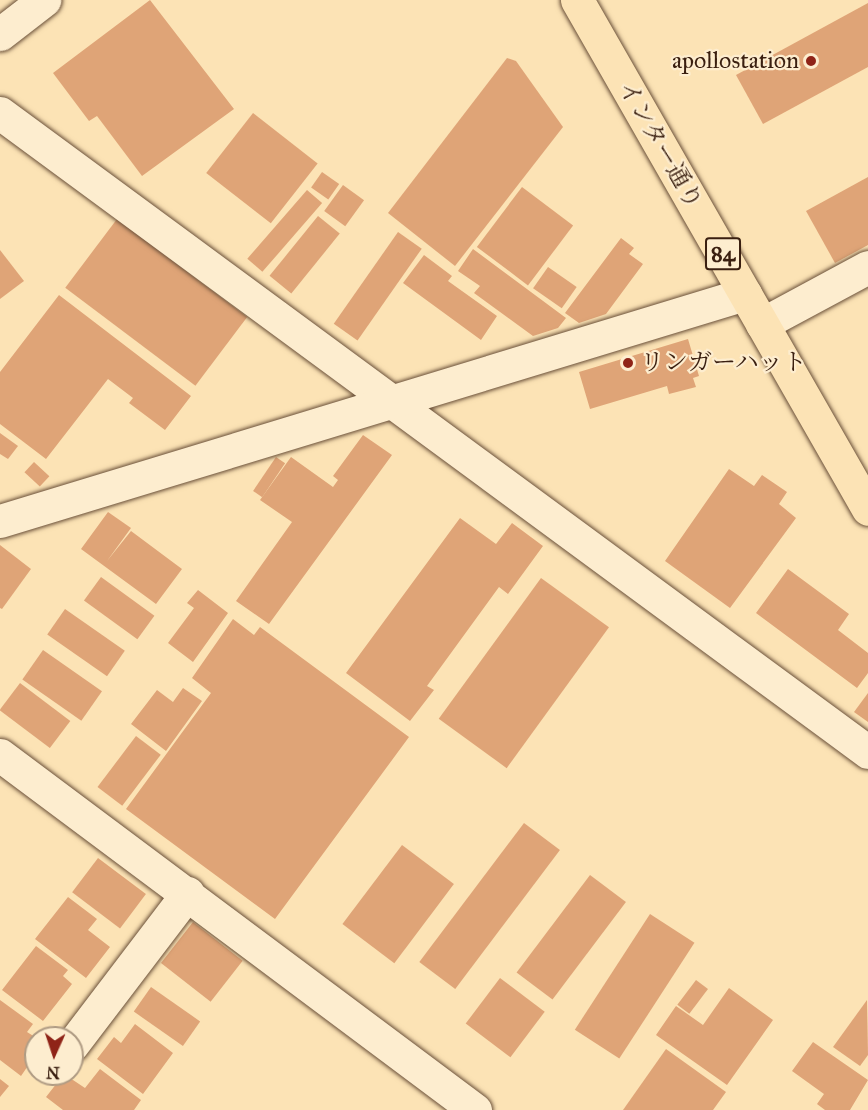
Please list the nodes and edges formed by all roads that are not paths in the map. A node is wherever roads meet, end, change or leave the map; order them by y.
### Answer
1 (44, 0) edge
2 (577, 0) edge
3 (0, 34) edge
4 (0, 113) edge
5 (868, 267) edge
6 (745, 294) junction
7 (762, 324) junction
8 (392, 401) junction
9 (868, 509) edge
10 (0, 521) edge
11 (868, 752) edge
12 (0, 755) edge
13 (188, 893) junction
14 (84, 1029) edge
15 (475, 1110) edge

1 - 3 street
2 - 6 main road, インター通り / 84
4 - 8 street
5 - 7 street
6 - 7 main road, インター通り / 84
6 - 8 street
7 - 9 main road, インター通り / 84
8 - 10 street
8 - 11 street
12 - 13 street
13 - 14 street
13 - 15 street

